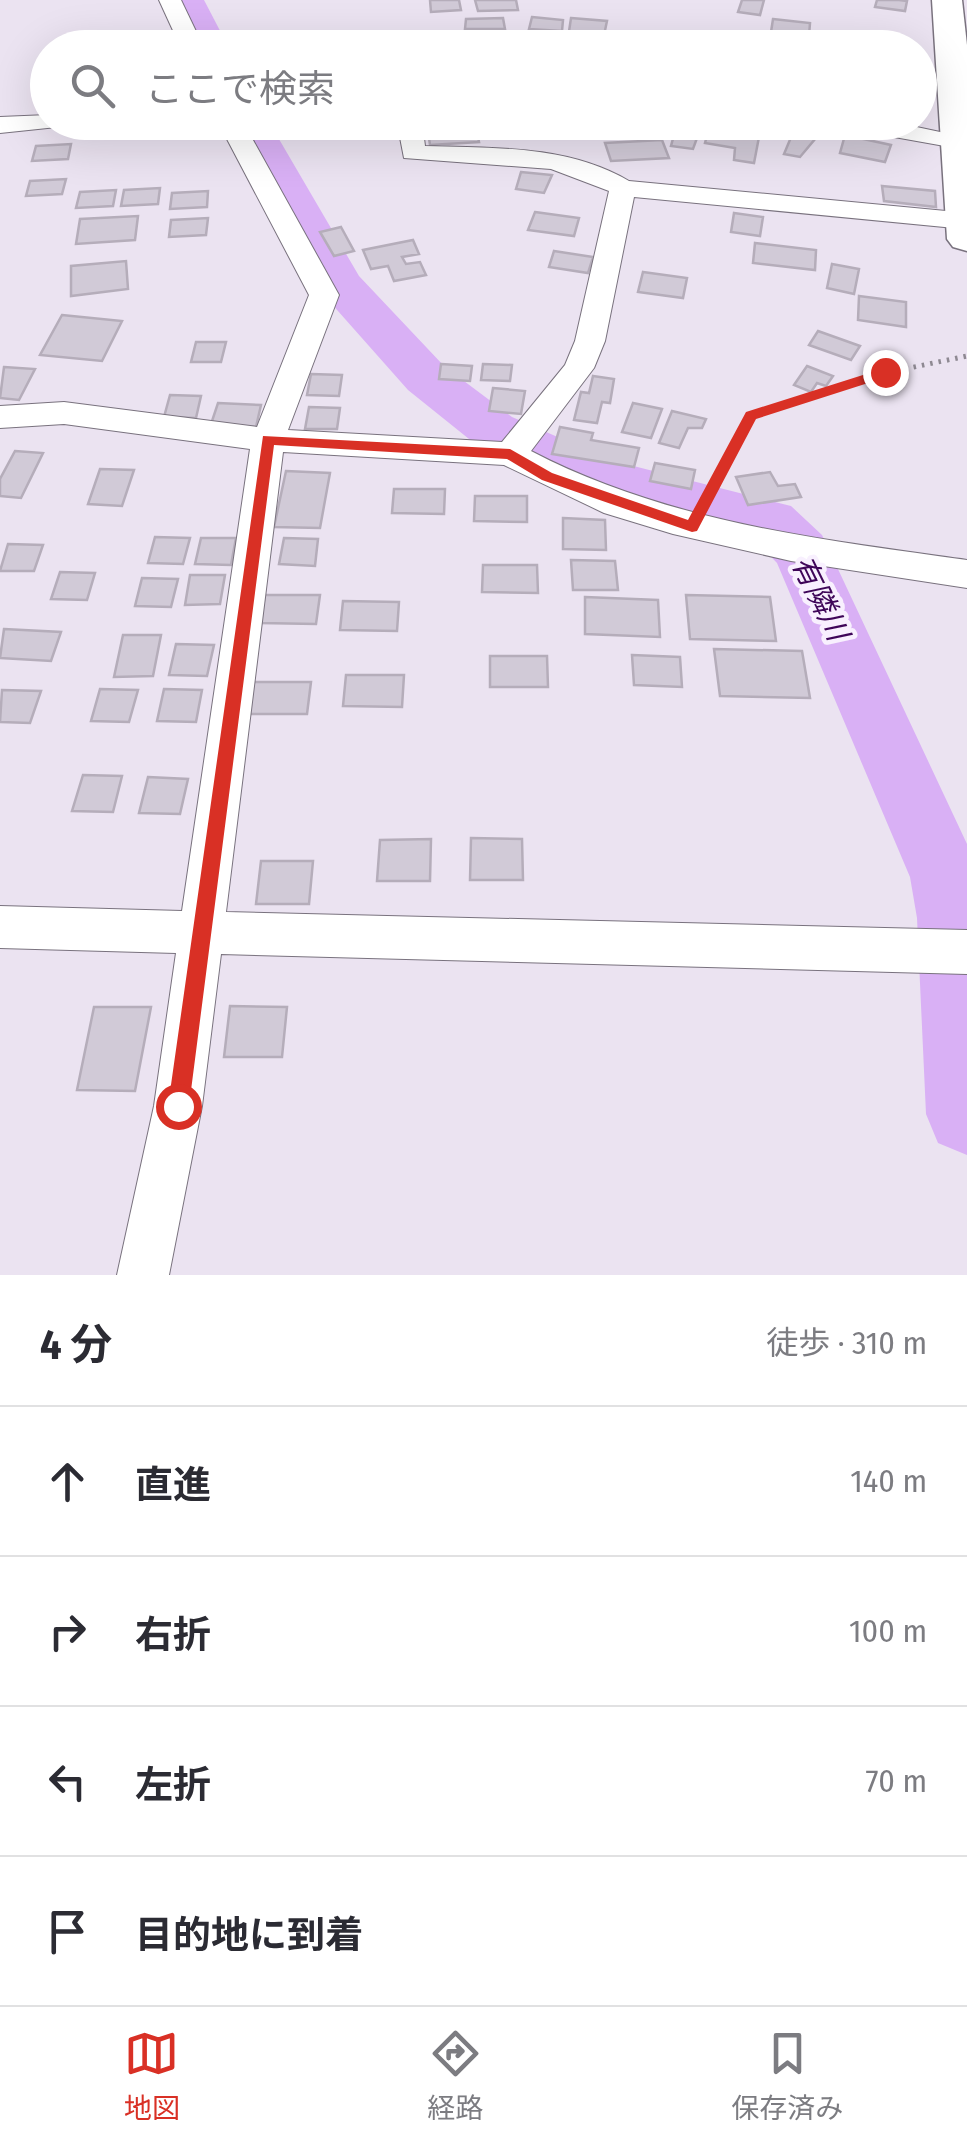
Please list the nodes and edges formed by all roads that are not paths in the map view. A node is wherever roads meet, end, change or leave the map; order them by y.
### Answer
1 (170, 0) edge
2 (954, 17) edge
3 (184, 30) edge
4 (30, 123) edge
5 (0, 125) edge
6 (937, 139) edge
7 (240, 140) edge
8 (410, 140) edge
9 (959, 144) junction
10 (623, 188) junction
11 (966, 230) edge
12 (0, 416) edge
13 (268, 440) junction
14 (511, 453) junction
15 (967, 574) edge
16 (0, 927) edge
17 (203, 930) junction
18 (950, 953) edge
19 (144, 1275) edge

1 - 3 street
2 - 9 street
4 - 5 street
6 - 9 street
7 - 13 street
8 - 10 street
9 - 11 street
10 - 11 street
10 - 14 street
12 - 13 street
13 - 14 street
13 - 17 street
14 - 15 street
16 - 17 street
17 - 18 street
17 - 19 street

